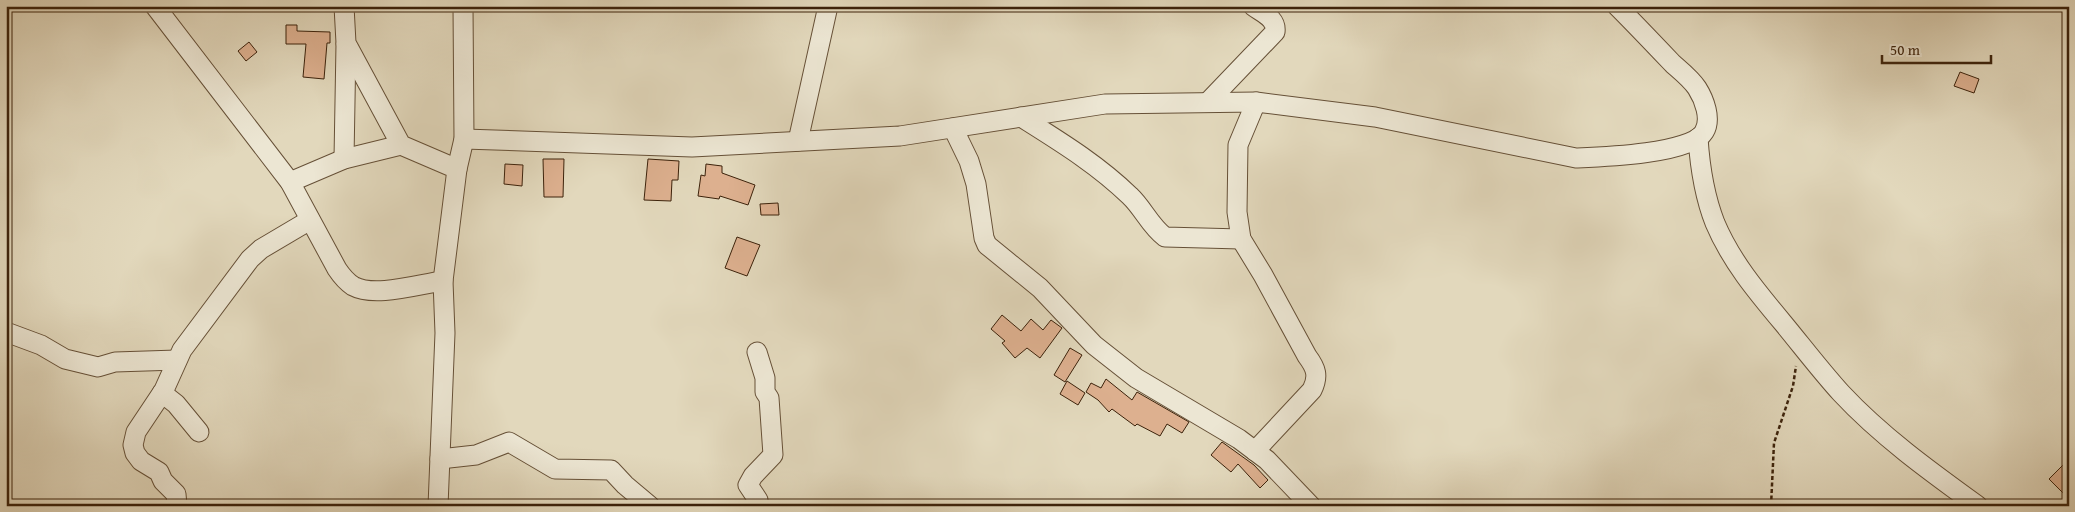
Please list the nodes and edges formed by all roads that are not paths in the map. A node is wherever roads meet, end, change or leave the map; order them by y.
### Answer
1 (155, 6) edge
2 (344, 6) edge
3 (463, 6) edge
4 (828, 6) edge
5 (1253, 6) edge
6 (1617, 6) edge
7 (346, 43) junction
8 (1208, 102) junction
9 (1256, 102) junction
10 (1021, 117) junction
11 (953, 128) junction
12 (1698, 138) junction
13 (464, 139) junction
14 (798, 142) junction
15 (401, 145) junction
16 (344, 159) junction
17 (457, 169) junction
18 (290, 182) junction
19 (310, 220) junction
20 (1241, 239) junction
21 (443, 281) junction
22 (6, 332) edge
23 (757, 352) dead end
24 (177, 360) junction
25 (162, 393) junction
26 (199, 432) dead end
27 (1255, 451) junction
28 (440, 459) junction
29 (178, 506) edge
30 (438, 506) edge
31 (650, 506) edge
32 (755, 506) edge
33 (1311, 506) edge
34 (1978, 506) edge

1 - 18 street
2 - 7 street
3 - 13 street
4 - 14 street
5 - 8 street
6 - 12 street
7 - 15 street
7 - 16 street
8 - 9 street
8 - 10 street
9 - 12 street
9 - 20 street
10 - 11 street
10 - 20 street
11 - 14 street
11 - 27 street
12 - 34 street
13 - 14 street
13 - 17 street
15 - 16 street
15 - 17 street
16 - 18 street
17 - 21 street
18 - 19 street
19 - 21 street
19 - 24 street
20 - 27 street
21 - 28 street
22 - 24 street
23 - 32 street
24 - 25 street
25 - 26 street
25 - 29 street
27 - 33 street
28 - 30 street
28 - 31 street

